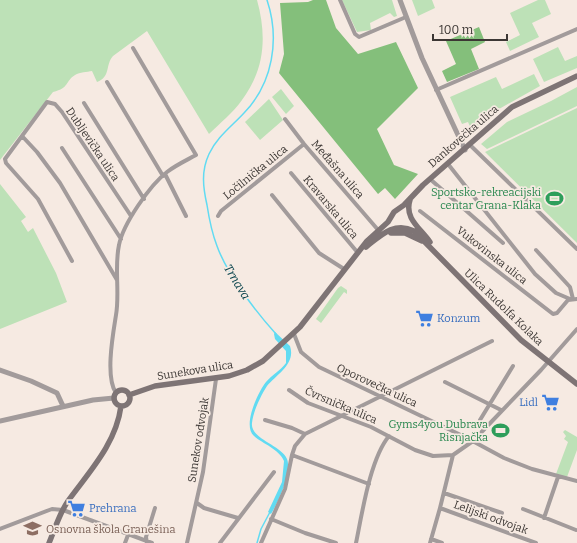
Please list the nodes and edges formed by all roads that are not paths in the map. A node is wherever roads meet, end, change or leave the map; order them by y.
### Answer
1 (340, 0) edge
2 (400, 0) edge
3 (406, 17) junction
4 (577, 29) edge
5 (133, 48) dead end
6 (577, 76) edge
7 (107, 82) dead end
8 (436, 90) junction
9 (84, 103) dead end
10 (285, 119) dead end
11 (22, 136) junction
12 (304, 144) junction
13 (470, 145) junction
14 (62, 148) dead end
15 (465, 150) junction
16 (448, 164) junction
17 (291, 173) dead end
18 (164, 175) junction
19 (430, 178) junction
20 (272, 195) dead end
21 (144, 198) junction
22 (411, 198) junction
23 (399, 209) junction
24 (420, 211) dead end
25 (130, 216) junction
26 (186, 216) dead end
27 (218, 216) dead end
28 (410, 216) junction
29 (391, 217) junction
30 (401, 228) junction
31 (378, 231) junction
32 (121, 239) junction
33 (376, 239) junction
34 (503, 243) dead end
35 (428, 246) junction
36 (577, 249) edge
37 (536, 250) dead end
38 (359, 252) junction
39 (440, 257) junction
40 (72, 261) dead end
41 (344, 269) junction
42 (117, 280) junction
43 (573, 299) edge
44 (577, 329) edge
45 (294, 334) junction
46 (492, 341) dead end
47 (549, 362) junction
48 (513, 366) dead end
49 (0, 370) edge
50 (216, 379) junction
51 (445, 382) dead end
52 (577, 384) edge
53 (289, 390) dead end
54 (129, 395) junction
55 (115, 396) junction
56 (379, 396) junction
57 (490, 404) junction
58 (63, 406) junction
59 (122, 406) junction
60 (501, 410) junction
61 (339, 415) junction
62 (265, 420) dead end
63 (480, 420) dead end
64 (0, 421) edge
65 (305, 434) junction
66 (389, 436) junction
67 (473, 441) junction
68 (292, 455) junction
69 (452, 455) junction
70 (274, 472) dead end
71 (558, 477) junction
72 (577, 482) edge
73 (369, 484) junction
74 (444, 494) junction
75 (197, 503) junction
76 (155, 508) dead end
77 (440, 508) junction
78 (523, 509) dead end
79 (63, 510) junction
80 (502, 513) dead end
81 (238, 518) junction
82 (544, 518) junction
83 (271, 519) junction
84 (0, 529) edge
85 (576, 530) dead end
86 (128, 535) junction
87 (430, 541) edge
88 (49, 543) edge
89 (125, 543) edge
90 (148, 543) edge
91 (187, 543) edge
92 (220, 543) edge
93 (261, 543) edge
94 (336, 543) edge
95 (356, 543) edge
96 (442, 543) edge
97 (536, 543) edge

1 - 3 street
2 - 3 street
3 - 8 street
4 - 8 street
5 - 18 street
6 - 13 main road, Dankovečka ulica
7 - 18 street
8 - 15 street
9 - 21 street, Dubljevička ulica
10 - 12 street, Međašna ulica
11 - 25 street, Dubljevička ulica
11 - 40 street, Dubljevička ulica
11 - 42 street
12 - 27 street, Ločilnička ulica
12 - 31 street, Međašna ulica
13 - 15 main road, Dankovečka ulica
13 - 36 street
14 - 32 street
15 - 16 main road, Dankovečka ulica
16 - 19 main road, Dankovečka ulica
16 - 43 street
17 - 38 street, Kravarska ulica
18 - 21 street
18 - 26 street
19 - 22 main road, Dankovečka ulica
19 - 34 street
20 - 41 street
21 - 25 street
22 - 23 main road, Dankovečka ulica
22 - 28 main road
23 - 28 main road
23 - 29 main road
24 - 43 street, Vukovinska ulica
25 - 32 street
28 - 30 main road
28 - 39 main road, Ulica Rudolfa Kolaka
29 - 30 main road
29 - 31 main road
30 - 33 main road
30 - 35 main road, Ulica Rudolfa Kolaka
31 - 38 main road
32 - 42 street
33 - 35 main road
33 - 38 main road
35 - 39 main road, Ulica Rudolfa Kolaka
37 - 43 street
38 - 41 main road
39 - 47 main road, Ulica Rudolfa Kolaka
41 - 45 main road
42 - 55 street
44 - 47 street
45 - 50 main road, Sunekova ulica
45 - 56 street, Oporovečka ulica
46 - 56 street
47 - 52 main road, Ulica Rudolfa Kolaka
47 - 60 street
48 - 57 street
49 - 58 street
50 - 54 main road, Sunekova ulica
50 - 75 street, Sunekov odvojak
51 - 57 street
53 - 61 street, Čvrsnička ulica
54 - 55 main road
54 - 59 main road
55 - 58 street
55 - 59 main road
56 - 61 street
56 - 67 street, Oporovečka ulica
57 - 60 street
57 - 63 street
58 - 64 street
59 - 79 main road
60 - 67 street
61 - 65 street
61 - 66 street, Čvrsnička ulica
62 - 65 street
65 - 68 street
66 - 69 street, Čvrsnička ulica
66 - 73 street
67 - 69 street
67 - 71 street, Oporovečka ulica
68 - 73 street
68 - 83 street
69 - 74 street
70 - 81 street
71 - 72 street, Oporovečka ulica
71 - 82 street
73 - 95 street
74 - 77 street
74 - 80 street
75 - 81 street
75 - 91 street, Sunekov odvojak
76 - 90 street
77 - 87 street
77 - 97 street, Lelijski odvojak
78 - 82 street
79 - 84 street
79 - 86 street
79 - 88 main road
81 - 92 street
82 - 85 street
83 - 93 street
83 - 94 street
86 - 89 street
86 - 90 street
87 - 96 street

